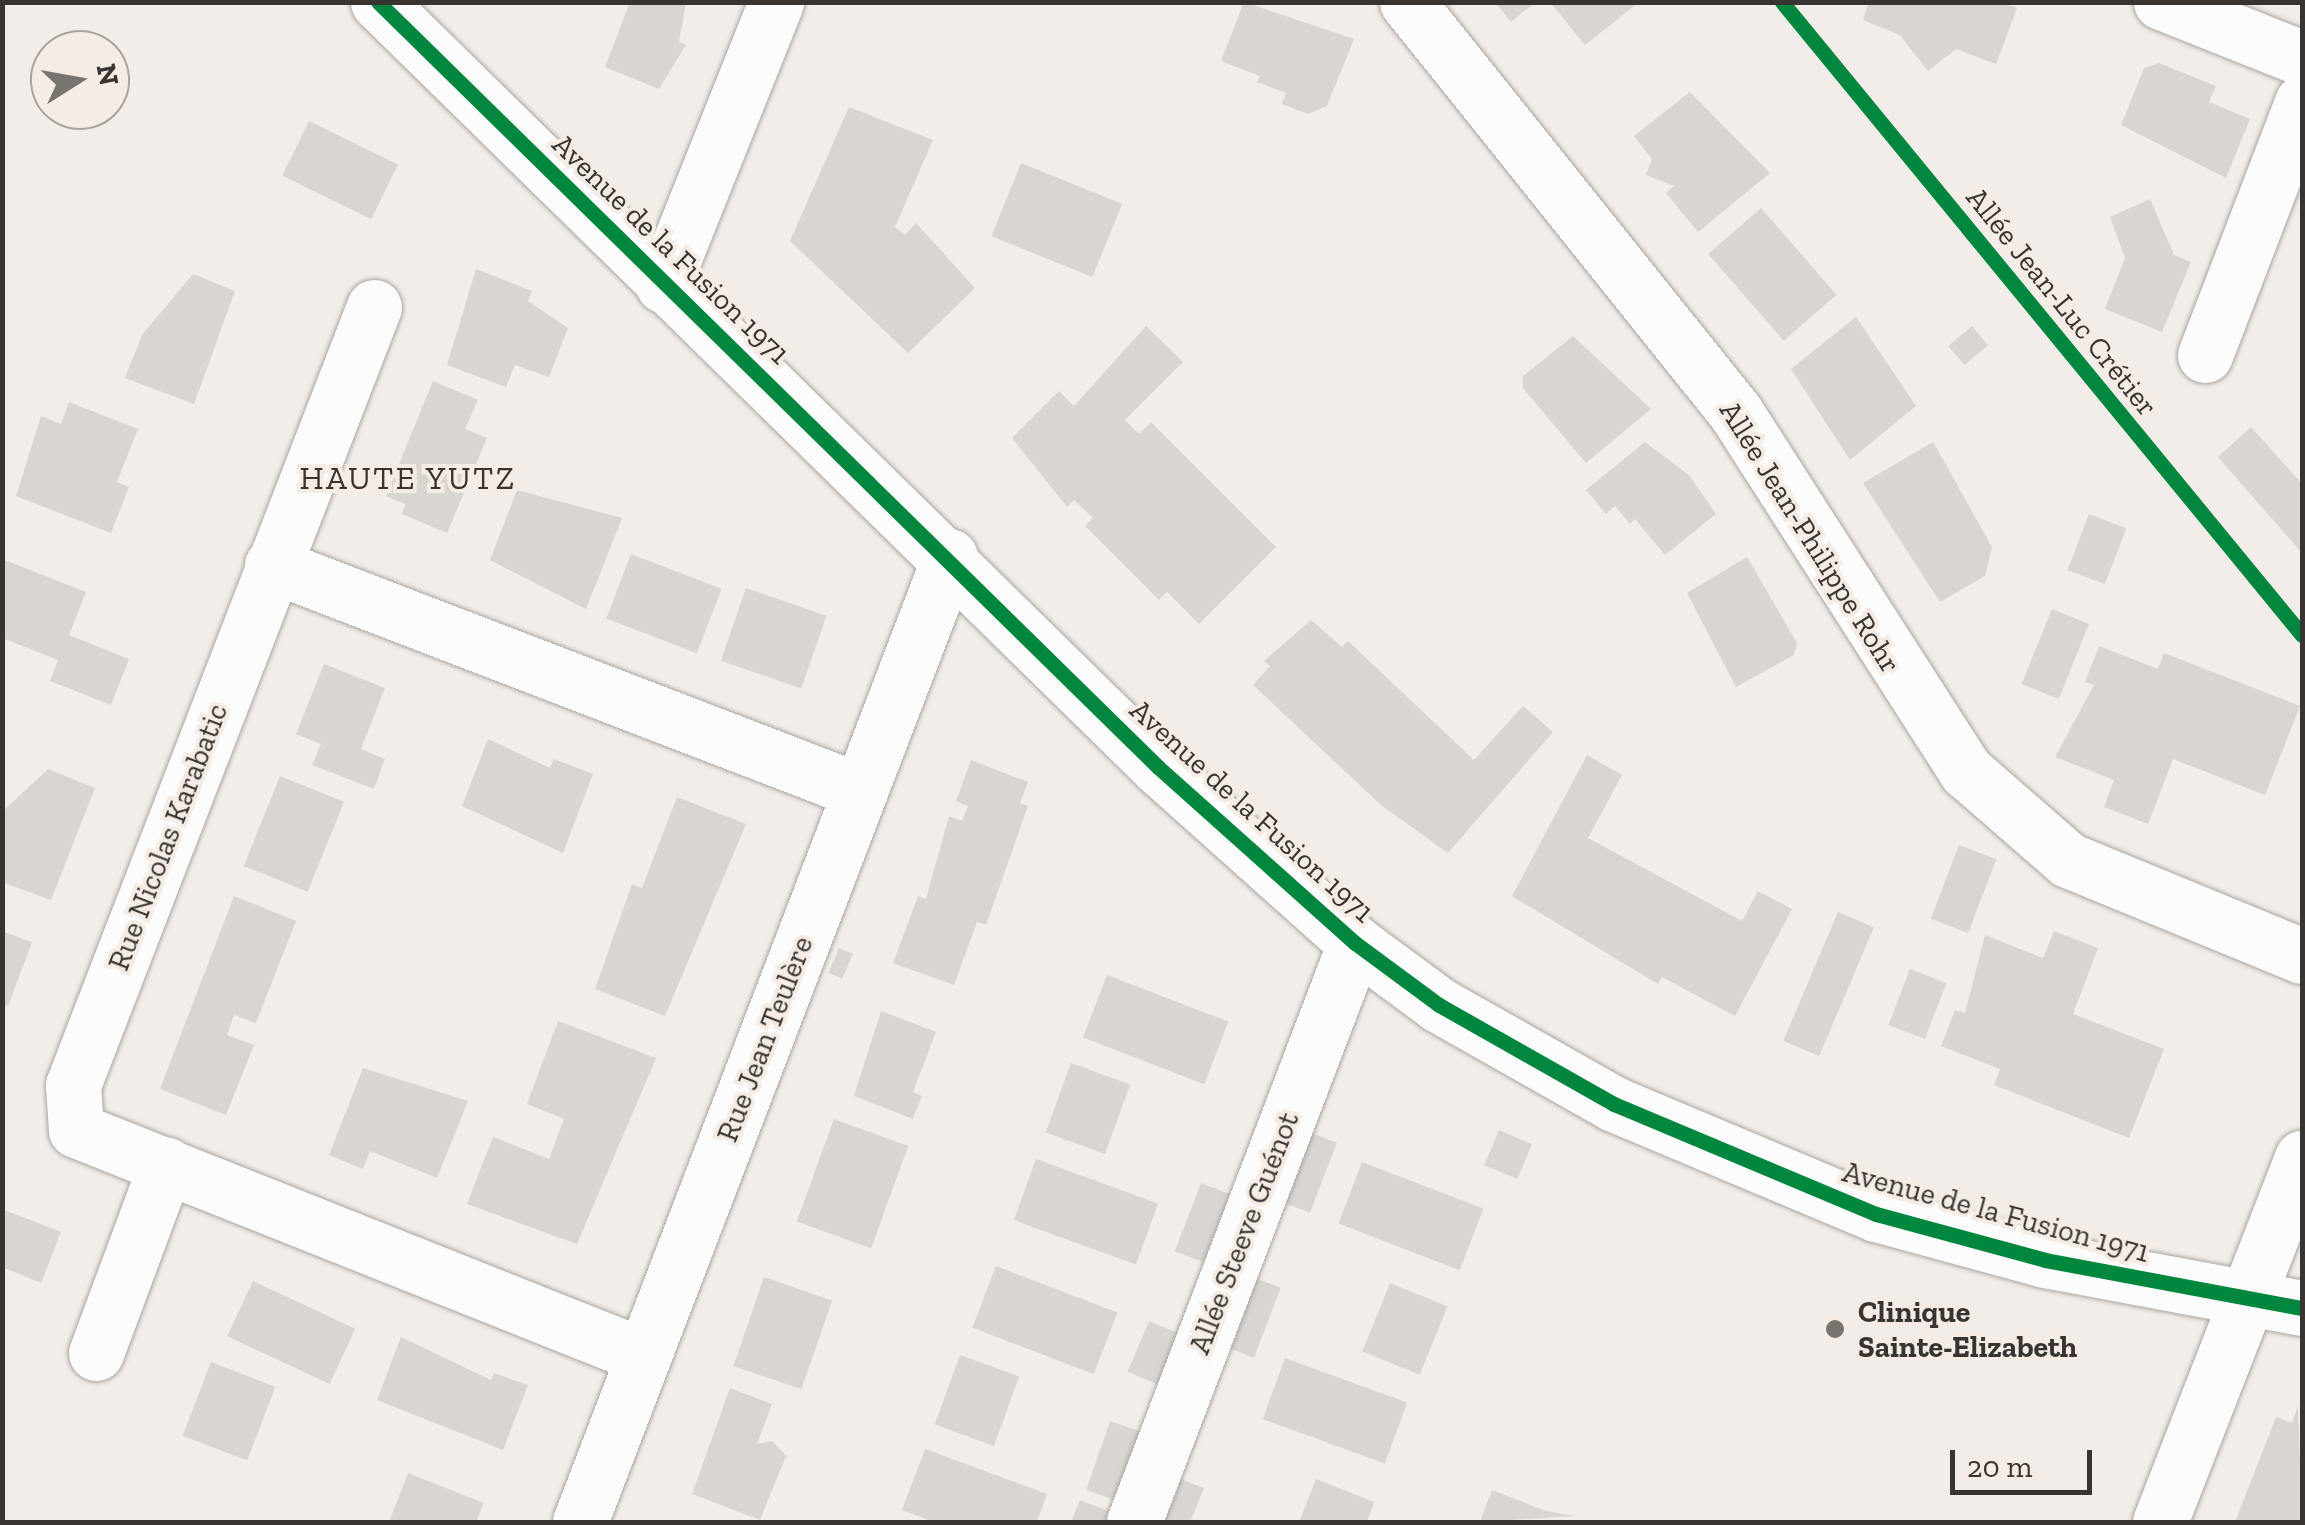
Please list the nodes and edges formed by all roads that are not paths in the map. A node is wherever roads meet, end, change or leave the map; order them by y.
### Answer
1 (378, 2) edge
2 (776, 2) edge
3 (1407, 2) edge
4 (2161, 2) edge
5 (2302, 58) edge
6 (2302, 102) edge
7 (664, 285) junction
8 (374, 307) dead end
9 (2205, 355) dead end
10 (950, 556) junction
11 (272, 565) junction
12 (860, 791) junction
13 (1355, 943) junction
14 (2302, 956) edge
15 (2302, 1158) edge
16 (166, 1165) junction
17 (2246, 1302) junction
18 (2302, 1308) edge
19 (96, 1353) dead end
20 (644, 1356) junction
21 (580, 1522) edge
22 (1134, 1522) edge
23 (2160, 1522) edge

1 - 7 street, Avenue de la Fusion 1971
2 - 7 street
3 - 14 street, Allée Jean-Philippe Rohr
4 - 5 street
6 - 9 street
7 - 10 street, Avenue de la Fusion 1971
8 - 11 street
10 - 12 street, Rue Jean Teulère
10 - 13 street, Avenue de la Fusion 1971
11 - 12 street
11 - 16 street, Rue Nicolas Karabatic
12 - 20 street, Rue Jean Teulère
13 - 17 street, Avenue de la Fusion 1971
13 - 22 street, Allée Steeve Guénot
15 - 17 street
16 - 19 street
16 - 20 street, Rue Nicolas Karabatic
17 - 18 street, Avenue de la Fusion 1971
17 - 23 street
20 - 21 street, Rue Jean Teulère

